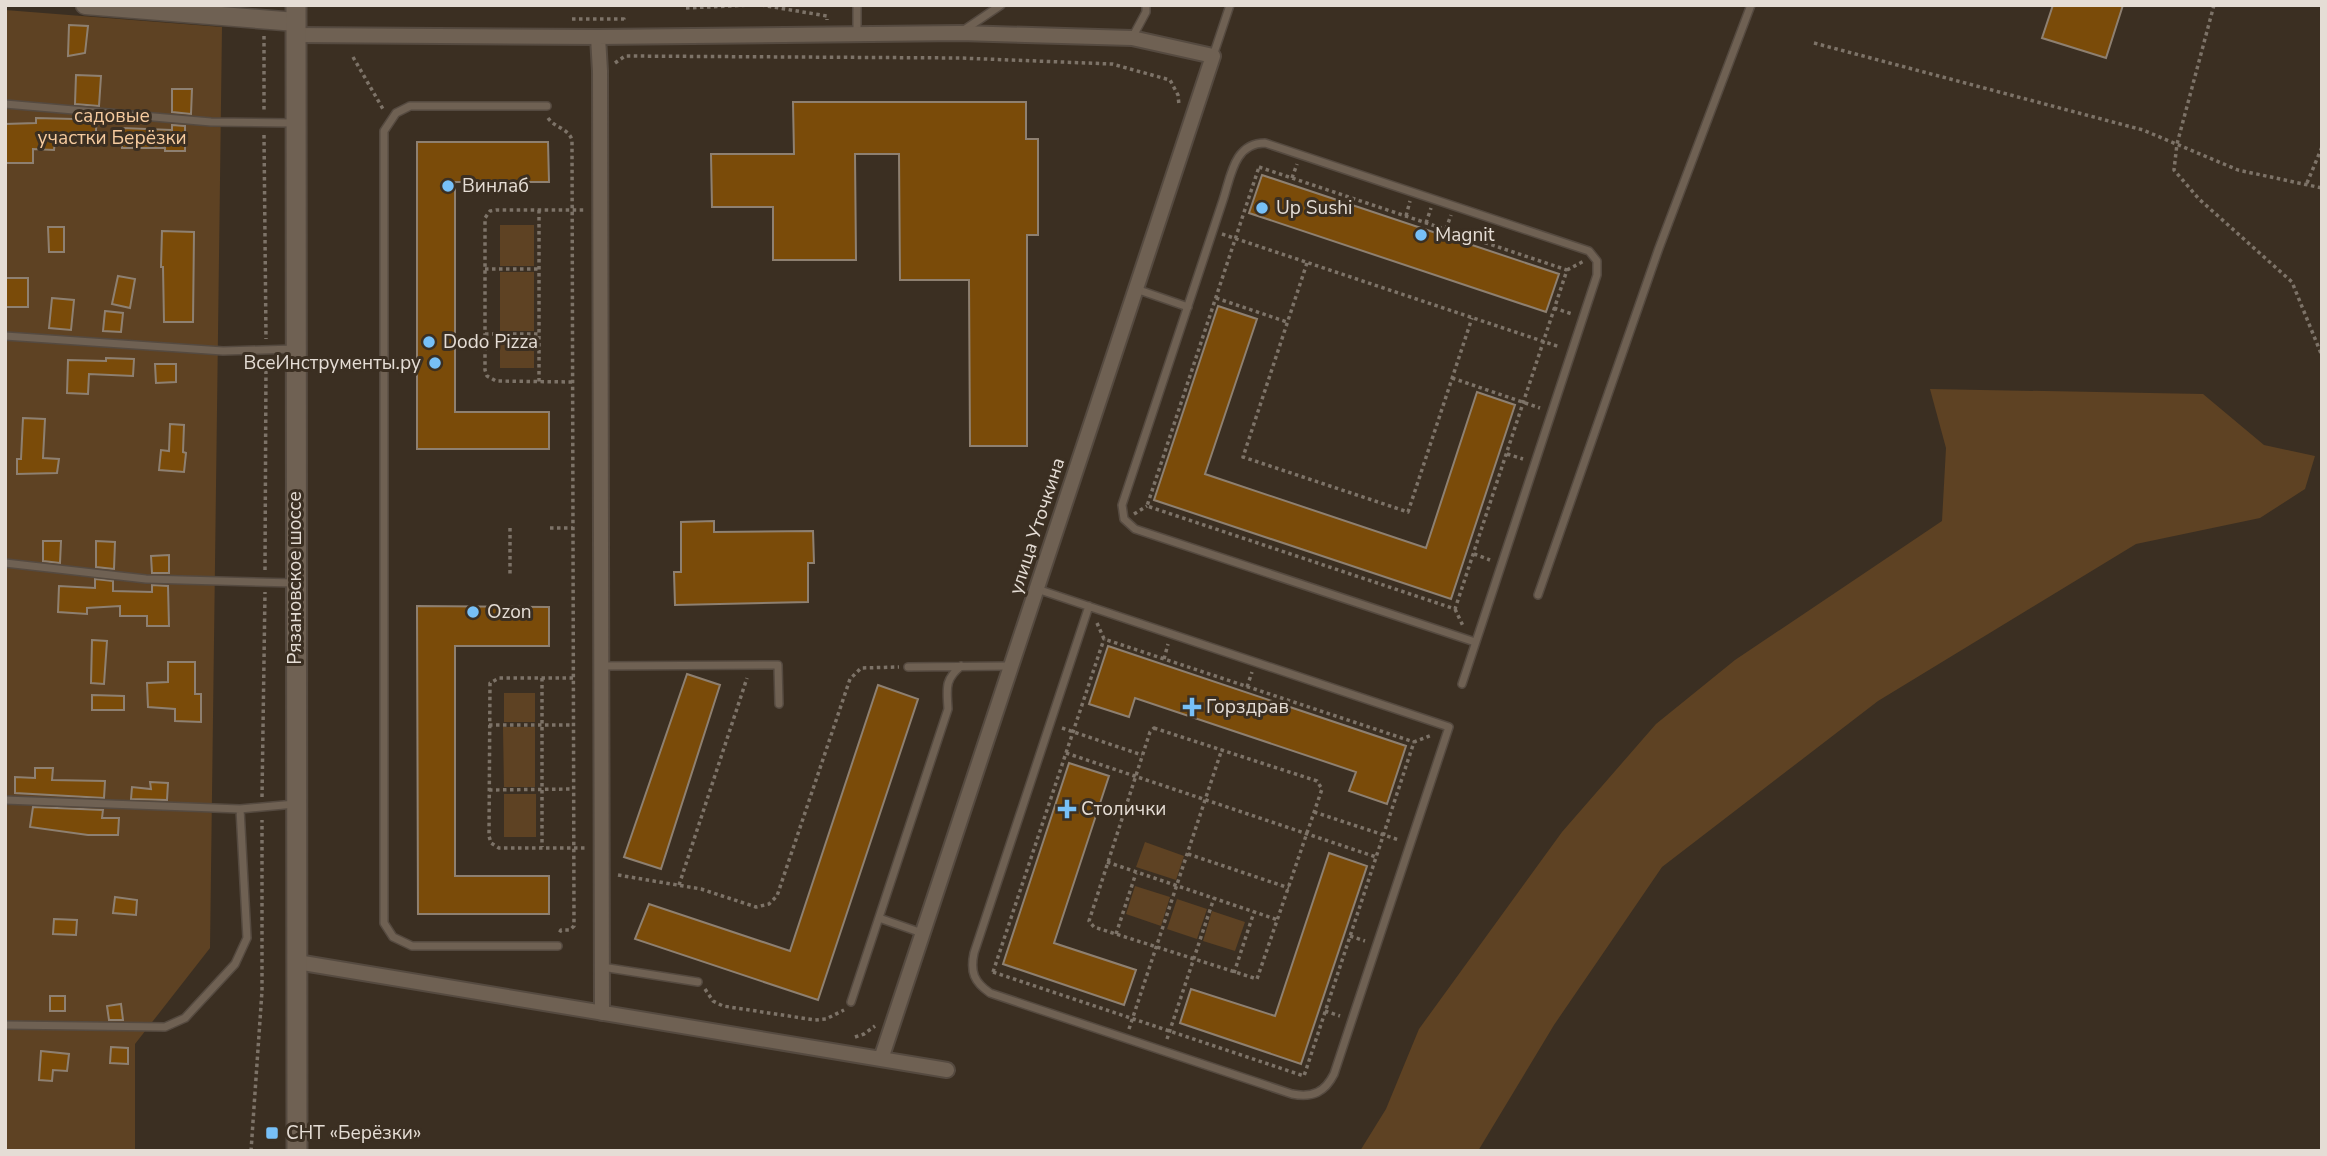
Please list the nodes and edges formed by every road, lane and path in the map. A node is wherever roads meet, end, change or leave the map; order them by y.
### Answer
1 (85, 5) edge
2 (752, 5) edge
3 (856, 5) edge
4 (1001, 5) edge
5 (1146, 5) edge
6 (1230, 5) edge
7 (1751, 5) edge
8 (2214, 5) edge
9 (140, 7) edge
10 (686, 8) dead end
11 (296, 21) edge
12 (960, 33) junction
13 (264, 34) dead end
14 (857, 34) junction
15 (598, 37) junction
16 (1132, 37) junction
17 (1814, 43) dead end
18 (1213, 56) junction
19 (353, 57) dead end
20 (612, 71) dead end
21 (1170, 80) dead end
22 (5, 104) edge
23 (547, 106) joint
24 (264, 110) dead end
25 (390, 120) junction
26 (294, 123) junction
27 (264, 135) dead end
28 (2177, 144) junction
29 (2322, 147) edge
30 (2307, 183) junction
31 (2322, 188) edge
32 (539, 210) junction
33 (573, 210) junction
34 (587, 210) dead end
35 (1213, 231) junction
36 (1236, 239) junction
37 (1307, 262) junction
38 (485, 269) junction
39 (539, 270) junction
40 (1136, 289) junction
41 (1216, 298) junction
42 (1188, 307) junction
43 (1555, 308) junction
44 (1583, 317) junction
45 (1472, 318) junction
46 (1287, 322) junction
47 (485, 334) junction
48 (539, 334) junction
49 (5, 336) edge
50 (1544, 341) junction
51 (295, 349) junction
52 (266, 350) junction
53 (1572, 351) junction
54 (2322, 356) edge
55 (1452, 378) junction
56 (539, 382) junction
57 (573, 382) junction
58 (1523, 402) junction
59 (1552, 412) junction
60 (1506, 454) junction
61 (1535, 463) junction
62 (510, 528) dead end
63 (550, 528) dead end
64 (573, 528) junction
65 (1473, 554) junction
66 (5, 563) edge
67 (1502, 564) junction
68 (510, 577) dead end
69 (265, 582) junction
70 (295, 583) junction
71 (1037, 589) junction
72 (1538, 595) dead end
73 (1088, 606) junction
74 (1104, 639) junction
75 (1475, 642) junction
76 (752, 665) junction
77 (601, 666) junction
78 (961, 666) junction
79 (1011, 666) junction
80 (908, 667) joint
81 (542, 678) junction
82 (573, 678) junction
83 (1462, 684) dead end
84 (779, 704) dead end
85 (489, 725) junction
86 (542, 725) junction
87 (573, 725) junction
88 (1450, 727) junction
89 (1073, 732) junction
90 (1415, 742) junction
91 (1222, 749) junction
92 (1066, 753) junction
93 (1142, 755) junction
94 (1135, 776) junction
95 (573, 789) junction
96 (489, 790) junction
97 (542, 790) junction
98 (5, 800) edge
99 (262, 800) dead end
100 (1205, 800) junction
101 (296, 804) junction
102 (240, 809) junction
103 (1314, 812) junction
104 (262, 820) dead end
105 (1307, 834) junction
106 (1384, 835) junction
107 (1410, 844) junction
108 (542, 848) junction
109 (573, 848) junction
110 (588, 848) dead end
111 (1188, 853) junction
112 (1377, 857) junction
113 (1107, 862) junction
114 (602, 872) junction
115 (1136, 873) junction
116 (679, 885) junction
117 (1177, 886) junction
118 (1289, 888) junction
119 (1214, 898) junction
120 (1254, 912) junction
121 (878, 918) junction
122 (1278, 920) junction
123 (572, 929) dead end
124 (923, 933) junction
125 (1116, 934) junction
126 (558, 946) dead end
127 (1156, 948) junction
128 (1193, 960) junction
129 (296, 962) junction
130 (602, 967) junction
131 (993, 972) junction
132 (1234, 974) junction
133 (974, 978) junction
134 (698, 982) joint
135 (851, 1002) joint
136 (602, 1013) junction
137 (1133, 1019) junction
138 (878, 1022) dead end
139 (5, 1024) edge
140 (1170, 1031) junction
141 (847, 1038) dead end
142 (1126, 1038) junction
143 (1163, 1051) junction
144 (881, 1059) junction
145 (947, 1070) dead end
146 (251, 1151) edge
147 (297, 1151) edge

1 - 9 street
2 - 10 path
3 - 14 lane
4 - 12 lane
5 - 16 lane
6 - 18 lane, улица Уточкина
7 - 72 lane
8 - 28 path
9 - 11 street
11 - 15 street
11 - 26 main road, Рязановское шоссе
12 - 14 street
12 - 16 street
13 - 24 path
14 - 15 street
15 - 77 street
16 - 18 street
17 - 28 path
18 - 40 street, улица Уточкина
19 - 25 path
20 - 21 path
22 - 26 lane
23 - 25 lane
23 - 33 path
25 - 126 lane
26 - 51 main road, Рязановское шоссе
27 - 52 path
28 - 30 path
28 - 54 path
29 - 30 path
30 - 31 path
32 - 33 path
32 - 38 path
32 - 39 path
33 - 34 path
33 - 57 path
35 - 36 path
35 - 42 lane
35 - 44 lane
36 - 37 path
36 - 41 path
36 - 43 path
37 - 45 path
37 - 46 path
38 - 39 path
38 - 47 path
39 - 48 path
40 - 42 lane
40 - 71 street, улица Уточкина
41 - 46 path
41 - 65 path
42 - 75 lane
43 - 44 path
43 - 50 path
44 - 53 lane
45 - 50 path
45 - 55 path
46 - 55 path
47 - 48 path
47 - 56 path
48 - 56 path
49 - 52 lane
50 - 53 path
50 - 58 path
51 - 52 lane
51 - 70 main road, Рязановское шоссе
52 - 69 path
53 - 59 lane
55 - 58 path
56 - 57 path
57 - 64 path
58 - 59 path
58 - 60 path
59 - 61 lane
60 - 61 path
60 - 65 path
61 - 67 lane
62 - 68 path
63 - 64 path
64 - 82 path
65 - 67 path
66 - 69 lane
67 - 75 lane
69 - 70 lane
69 - 99 path
70 - 101 main road, Рязановское шоссе
71 - 73 lane
71 - 79 street, улица Уточкина
73 - 74 path
73 - 88 lane
73 - 133 lane
74 - 89 path
74 - 90 path
75 - 83 lane
76 - 77 lane
76 - 84 lane
76 - 116 path
77 - 114 street
78 - 79 lane
78 - 80 lane
78 - 121 lane
79 - 124 street, улица Уточкина
80 - 116 path
81 - 82 path
81 - 85 path
81 - 86 path
82 - 87 path
85 - 86 path
85 - 96 path
86 - 87 path
86 - 97 path
87 - 95 path
88 - 90 path
88 - 107 lane
89 - 92 path
89 - 93 path
90 - 106 path
91 - 93 path
91 - 100 path
91 - 103 path
92 - 94 path
92 - 131 path
93 - 94 path
94 - 100 path
94 - 113 path
95 - 97 path
95 - 109 path
96 - 97 path
96 - 108 path
97 - 108 path
98 - 102 lane
100 - 105 path
100 - 111 path
101 - 102 lane
101 - 129 main road, Рязановское шоссе
102 - 139 lane
103 - 105 path
103 - 106 path
104 - 146 path
105 - 112 path
105 - 118 path
106 - 107 path
106 - 112 path
107 - 143 lane
108 - 109 path
109 - 110 path
109 - 123 path
111 - 117 path
111 - 118 path
112 - 140 path
113 - 115 path
113 - 125 path
114 - 116 path
114 - 130 street
115 - 117 path
115 - 125 path
117 - 119 path
117 - 127 path
118 - 122 path
119 - 120 path
119 - 128 path
120 - 122 path
120 - 132 path
121 - 124 lane
121 - 135 lane
122 - 132 path
124 - 144 street, улица Уточкина
125 - 127 path
127 - 128 path
127 - 137 path
128 - 132 path
128 - 140 path
129 - 136 street
129 - 147 main road, Рязановское шоссе
130 - 134 lane
130 - 136 street
131 - 133 path
131 - 137 path
133 - 142 lane
134 - 135 path
136 - 144 street
137 - 140 path
137 - 142 path
138 - 141 path
140 - 143 path
142 - 143 lane
144 - 145 street

